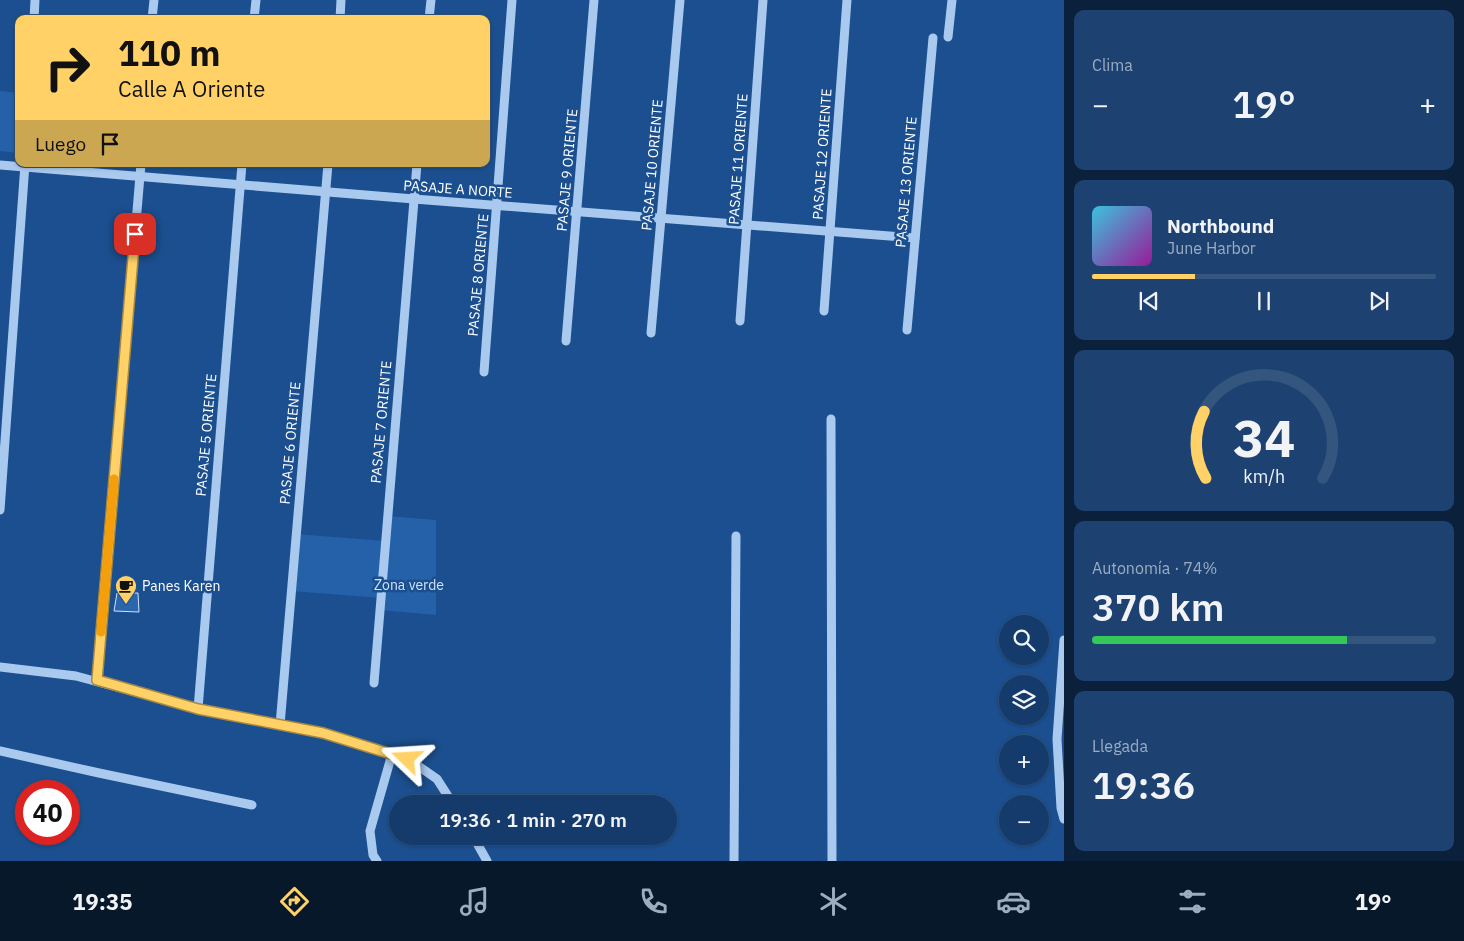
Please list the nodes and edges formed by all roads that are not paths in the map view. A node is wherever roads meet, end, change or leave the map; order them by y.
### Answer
1 (35, 0) edge
2 (154, 0) edge
3 (256, 0) edge
4 (341, 0) edge
5 (431, 0) edge
6 (512, 0) edge
7 (594, 0) edge
8 (680, 0) edge
9 (763, 0) edge
10 (847, 0) edge
11 (952, 0) edge
12 (34, 15) edge
13 (152, 15) edge
14 (254, 15) edge
15 (340, 15) edge
16 (429, 15) edge
17 (948, 37) dead end
18 (933, 38) dead end
19 (0, 165) edge
20 (15, 165) edge
21 (25, 167) edge
22 (46, 167) edge
23 (141, 167) edge
24 (242, 167) edge
25 (328, 167) edge
26 (417, 167) edge
27 (140, 176) junction
28 (240, 185) junction
29 (325, 192) junction
30 (414, 199) junction
31 (498, 206) junction
32 (577, 212) junction
33 (661, 218) junction
34 (747, 225) junction
35 (830, 232) junction
36 (915, 238) junction
37 (824, 311) dead end
38 (740, 321) dead end
39 (907, 330) dead end
40 (651, 333) dead end
41 (566, 341) dead end
42 (484, 372) dead end
43 (831, 419) dead end
44 (0, 510) edge
45 (736, 536) dead end
46 (1064, 640) edge
47 (0, 667) edge
48 (97, 680) junction
49 (374, 683) dead end
50 (198, 709) junction
51 (280, 725) junction
52 (0, 751) edge
53 (392, 754) junction
54 (447, 795) edge
55 (252, 805) dead end
56 (1064, 819) edge
57 (478, 845) edge
58 (377, 861) edge
59 (487, 861) edge
60 (734, 861) edge
61 (832, 861) edge

1 - 12 street
2 - 13 street
3 - 14 street
4 - 15 street
5 - 16 street
6 - 31 street, PASAJE 8 ORIENTE
7 - 32 street, PASAJE 9 ORIENTE
8 - 33 street, PASAJE 10 ORIENTE
9 - 34 street, PASAJE 11 ORIENTE
10 - 35 street, PASAJE 12 ORIENTE
11 - 17 street
18 - 36 street, PASAJE 13 ORIENTE
19 - 20 street, PASAJE A NORTE
21 - 44 street
22 - 27 street, PASAJE A NORTE
23 - 27 street
24 - 28 street, PASAJE 5 ORIENTE
25 - 29 street, PASAJE 6 ORIENTE
26 - 30 street, PASAJE 7 ORIENTE
27 - 28 street, PASAJE A NORTE
27 - 48 street
28 - 29 street, PASAJE A NORTE
28 - 50 street, PASAJE 5 ORIENTE
29 - 30 street, PASAJE A NORTE
29 - 51 street, PASAJE 6 ORIENTE
30 - 31 street, PASAJE A NORTE
30 - 49 street, PASAJE 7 ORIENTE
31 - 32 street, PASAJE A NORTE
31 - 42 street, PASAJE 8 ORIENTE
32 - 33 street, PASAJE A NORTE
32 - 41 street, PASAJE 9 ORIENTE
33 - 34 street, PASAJE A NORTE
33 - 40 street, PASAJE 10 ORIENTE
34 - 35 street, PASAJE A NORTE
34 - 38 street, PASAJE 11 ORIENTE
35 - 36 street, PASAJE A NORTE
35 - 37 street, PASAJE 12 ORIENTE
36 - 39 street, PASAJE 13 ORIENTE
43 - 61 street
45 - 60 street
46 - 56 street
47 - 48 street
48 - 50 street
50 - 51 street
51 - 53 street
52 - 55 street
53 - 54 street
53 - 58 street
57 - 59 street

